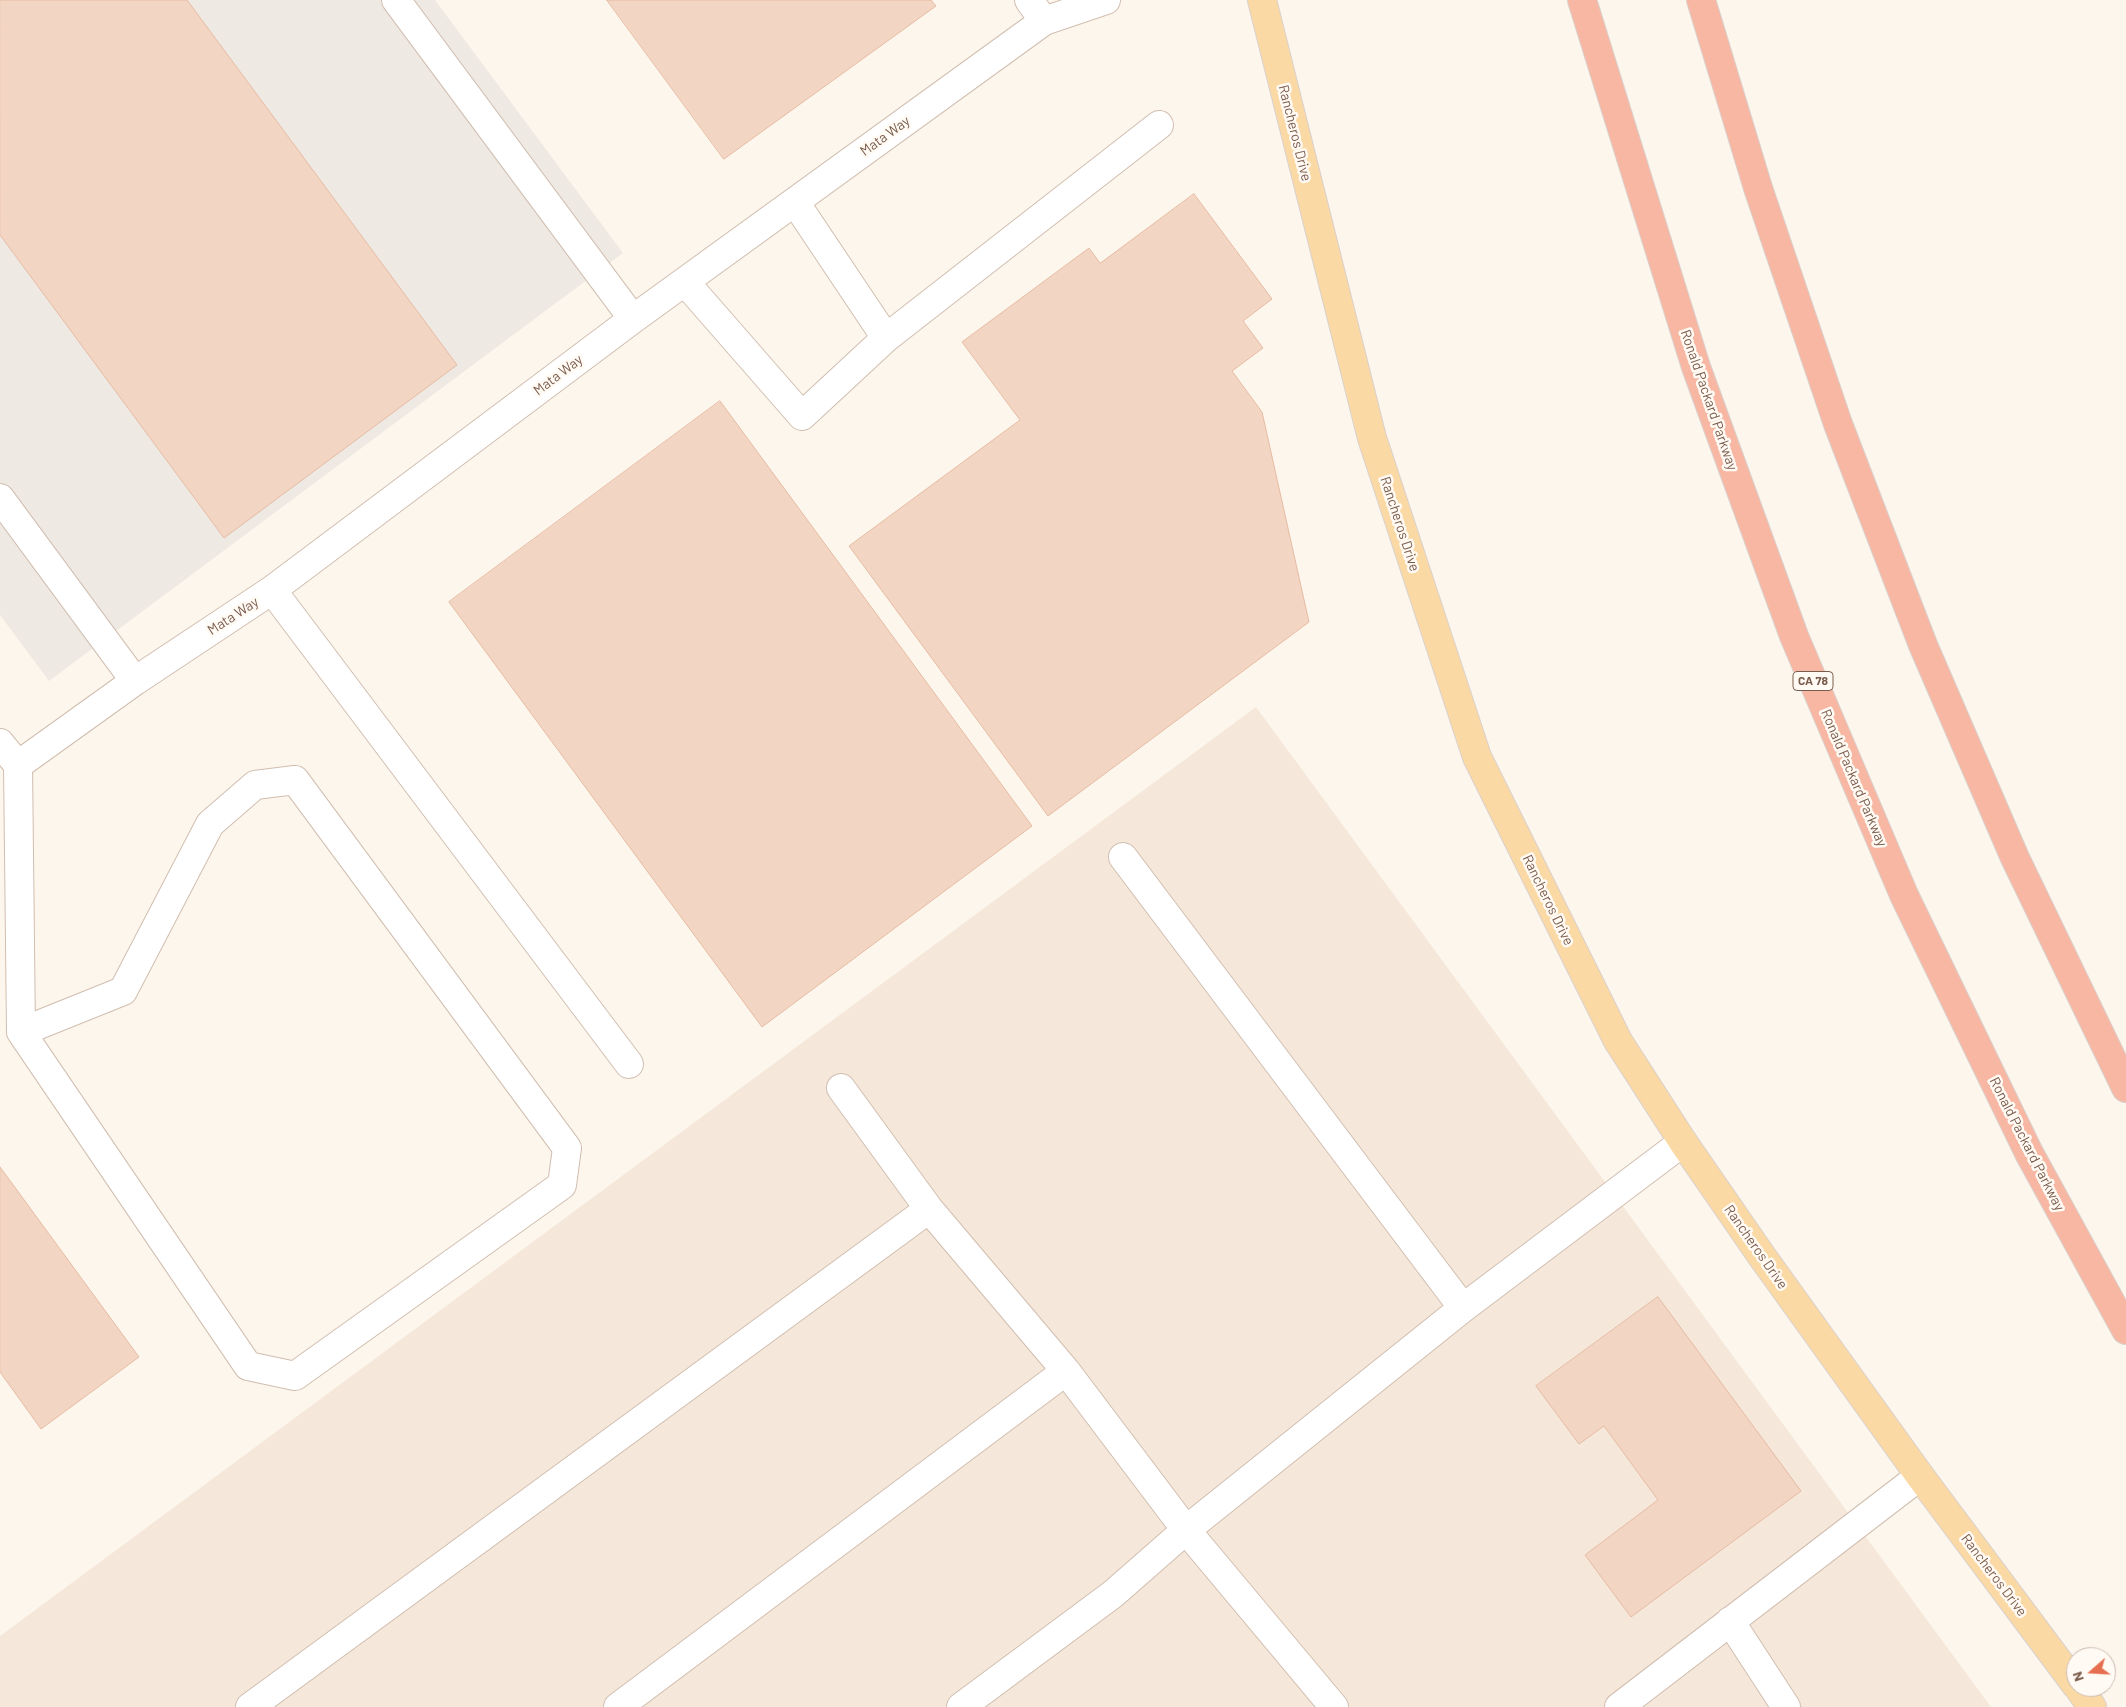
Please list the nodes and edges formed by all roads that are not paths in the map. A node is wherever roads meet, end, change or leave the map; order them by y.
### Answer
1 (396, 0) edge
2 (1106, 0) edge
3 (1262, 0) edge
4 (1582, 0) edge
5 (1701, 0) edge
6 (1037, 11) edge
7 (1159, 125) dead end
8 (795, 202) junction
9 (685, 282) junction
10 (633, 319) junction
11 (886, 338) junction
12 (0, 498) edge
13 (272, 590) junction
14 (135, 681) junction
15 (0, 743) edge
16 (18, 765) junction
17 (1123, 857) dead end
18 (21, 1032) junction
19 (629, 1064) dead end
20 (841, 1088) dead end
21 (2126, 1088) edge
22 (1683, 1142) junction
23 (929, 1209) junction
24 (1463, 1308) junction
25 (2126, 1330) edge
26 (1066, 1371) junction
27 (1920, 1476) junction
28 (1186, 1530) junction
29 (1730, 1621) junction
30 (2066, 1671) edge
31 (250, 1707) edge
32 (618, 1707) edge
33 (961, 1707) edge
34 (1334, 1707) edge
35 (1619, 1707) edge
36 (1786, 1707) edge

1 - 10 street
2 - 6 street, Mata Way
3 - 22 main road, Rancheros Drive
4 - 25 highway, Ronald Packard Parkway / CA 78
5 - 21 highway
6 - 8 street, Mata Way
7 - 11 street
8 - 9 street, Mata Way
8 - 11 street
9 - 10 street, Mata Way
9 - 11 street
10 - 13 street, Mata Way
12 - 14 street
13 - 14 street, Mata Way
13 - 19 street
14 - 16 street, Mata Way
15 - 16 street
16 - 18 street
17 - 24 street
18 - 18 street
20 - 23 street
22 - 24 street
22 - 27 main road, Rancheros Drive
23 - 26 street
23 - 31 street
24 - 28 street
26 - 28 street
26 - 32 street
27 - 29 street
27 - 30 main road, Rancheros Drive
28 - 33 street
28 - 34 street
29 - 35 street
29 - 36 street

